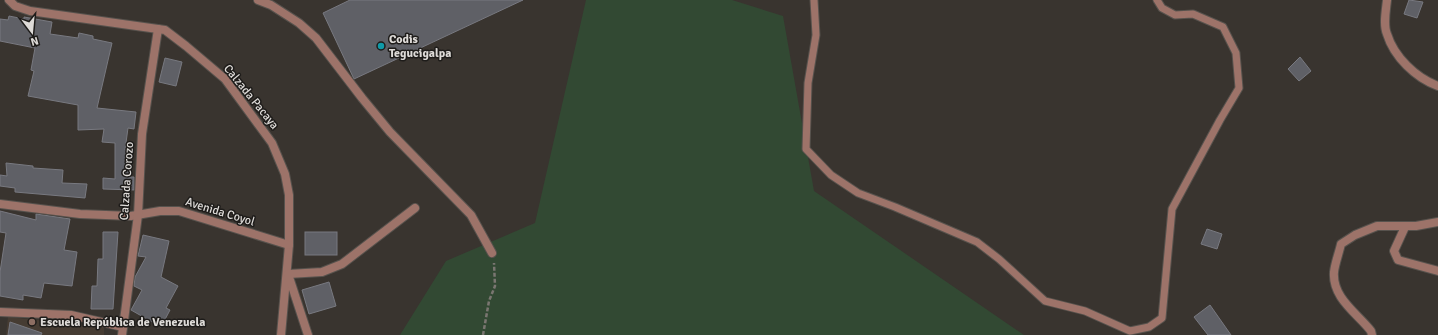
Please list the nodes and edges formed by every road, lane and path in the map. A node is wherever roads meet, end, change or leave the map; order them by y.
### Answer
1 (9, 0) edge
2 (258, 0) edge
3 (814, 0) edge
4 (1157, 0) edge
5 (1387, 0) edge
6 (158, 30) junction
7 (1438, 86) edge
8 (0, 204) edge
9 (415, 208) dead end
10 (138, 215) junction
11 (1438, 222) edge
12 (1405, 226) junction
13 (289, 246) junction
14 (492, 253) joint
15 (1438, 270) edge
16 (288, 274) junction
17 (0, 312) edge
18 (122, 331) edge
19 (281, 335) edge
20 (308, 335) edge
21 (482, 335) edge
22 (1372, 335) edge

1 - 6 street, Calzada Pacaya
2 - 14 street
3 - 4 lane
5 - 7 street
6 - 10 street, Calzada Corozo
6 - 13 street, Calzada Pacaya
8 - 10 street, Avenida Coyol
9 - 16 street
10 - 13 street, Avenida Coyol
10 - 18 street, Calzada Corozo
11 - 12 street
12 - 15 street
12 - 22 street
13 - 16 street, Calzada Pacaya
14 - 21 path
16 - 19 street, Calzada Pacaya
16 - 20 street
17 - 18 street

